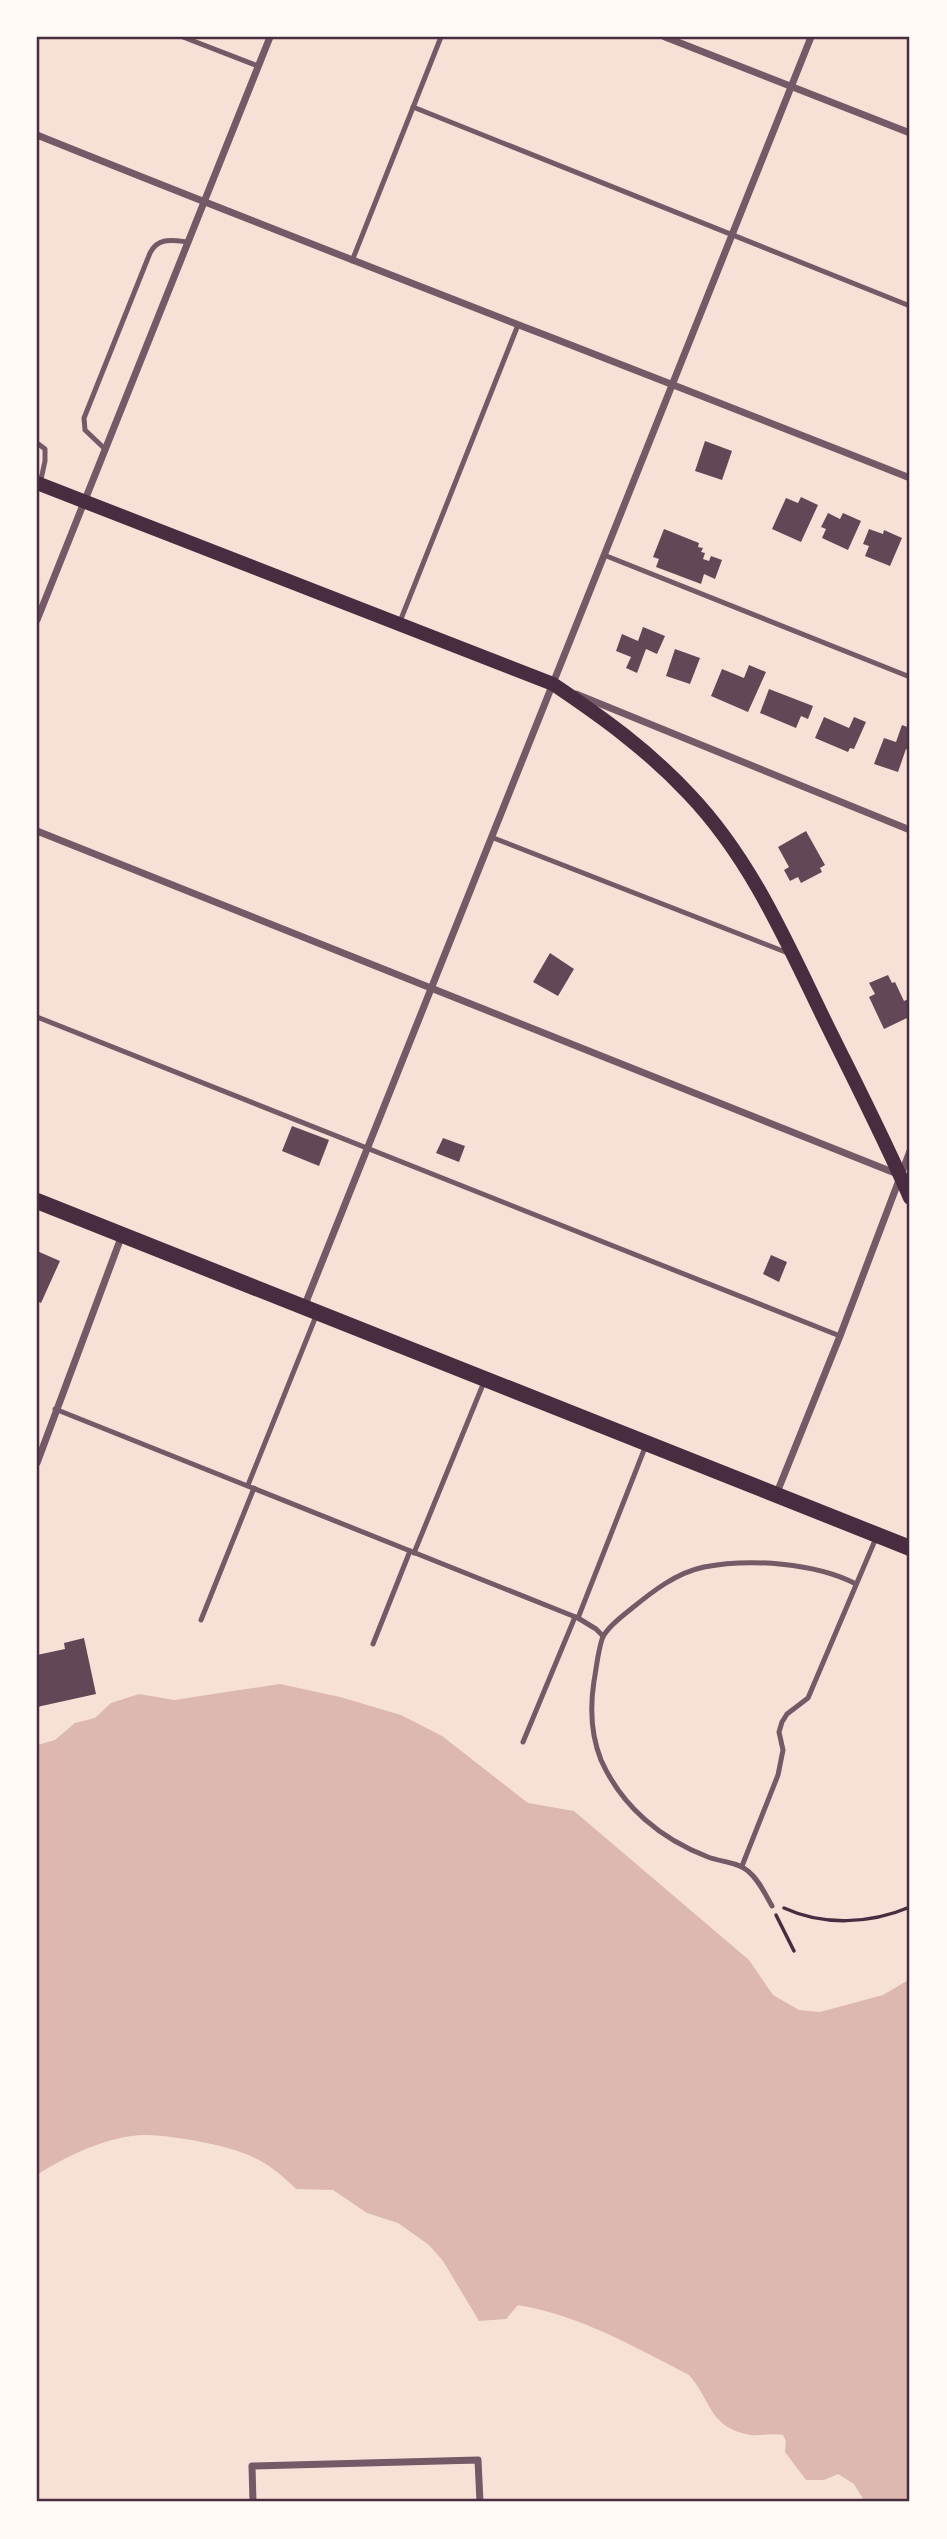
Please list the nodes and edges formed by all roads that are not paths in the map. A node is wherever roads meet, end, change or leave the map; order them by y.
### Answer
1 (183, 37) edge
2 (270, 37) edge
3 (441, 37) edge
4 (665, 37) edge
5 (811, 37) edge
6 (258, 66) junction
7 (792, 86) junction
8 (413, 107) junction
9 (910, 133) edge
10 (37, 135) edge
11 (204, 202) junction
12 (732, 235) junction
13 (188, 242) junction
14 (352, 261) junction
15 (910, 306) edge
16 (518, 324) junction
17 (673, 384) junction
18 (37, 443) edge
19 (105, 449) junction
20 (910, 478) edge
21 (38, 483) edge
22 (84, 502) junction
23 (604, 555) junction
24 (37, 620) edge
25 (399, 624) junction
26 (910, 677) edge
27 (552, 684) junction
28 (910, 830) edge
29 (37, 831) edge
30 (491, 837) junction
31 (793, 955) junction
32 (431, 988) junction
33 (37, 1017) edge
34 (367, 1148) junction
35 (910, 1151) edge
36 (905, 1177) edge
37 (910, 1198) edge
38 (37, 1201) edge
39 (122, 1235) junction
40 (310, 1310) junction
41 (840, 1336) junction
42 (485, 1380) junction
43 (55, 1409) junction
44 (647, 1443) junction
45 (37, 1463) edge
46 (251, 1487) junction
47 (776, 1495) junction
48 (877, 1536) junction
49 (910, 1548) edge
50 (412, 1552) junction
51 (856, 1584) junction
52 (576, 1618) junction
53 (201, 1620) dead end
54 (603, 1636) junction
55 (373, 1644) dead end
56 (523, 1742) dead end
57 (742, 1866) junction
58 (772, 1906) road end
59 (253, 2502) edge
60 (481, 2502) edge

1 - 6 lane
2 - 6 street
3 - 8 lane
4 - 7 street
5 - 7 street
6 - 11 street
7 - 9 street
7 - 12 street
8 - 12 lane
8 - 14 lane
10 - 11 street
11 - 13 street
11 - 14 street
12 - 15 lane
12 - 17 street
13 - 19 street
13 - 19 lane
14 - 16 street
16 - 17 street
16 - 25 lane
17 - 20 street
17 - 23 street
18 - 21 lane
19 - 22 street
21 - 22 main road
22 - 24 street
22 - 25 main road
23 - 26 lane
23 - 27 street
25 - 27 main road
27 - 28 street
27 - 30 street
27 - 31 main road
29 - 32 street
30 - 31 lane
30 - 32 street
31 - 36 main road
32 - 34 street
32 - 36 street
33 - 34 lane
34 - 40 street
34 - 41 lane
35 - 36 street
36 - 37 main road
36 - 41 street
38 - 39 main road
39 - 40 main road
39 - 43 street
40 - 42 main road
40 - 46 lane
41 - 47 street
42 - 44 main road
42 - 50 lane
43 - 45 street
43 - 46 lane
44 - 47 main road
44 - 52 lane
46 - 50 lane
46 - 53 lane
47 - 48 main road
48 - 49 main road
48 - 51 lane
50 - 52 lane
50 - 55 lane
51 - 54 lane
51 - 57 lane
52 - 54 lane
52 - 56 lane
54 - 57 lane
57 - 58 lane
59 - 60 street

